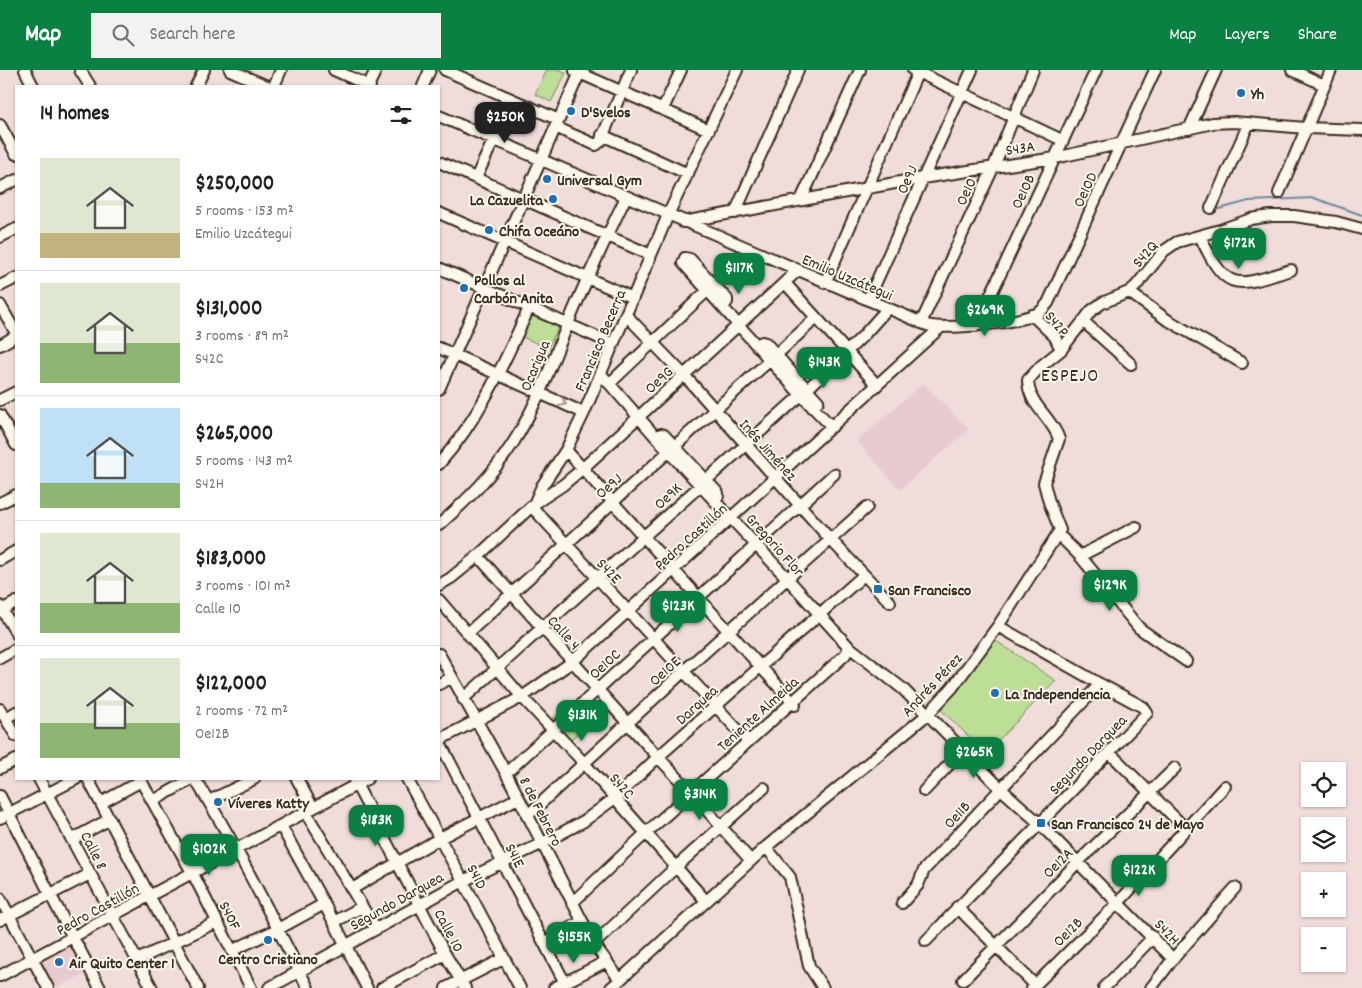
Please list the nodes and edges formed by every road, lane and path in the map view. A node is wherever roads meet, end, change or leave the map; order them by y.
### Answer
1 (25, 70) edge
2 (80, 70) edge
3 (204, 70) edge
4 (230, 70) edge
5 (281, 70) edge
6 (334, 70) edge
7 (376, 70) edge
8 (430, 70) edge
9 (445, 70) edge
10 (631, 70) edge
11 (681, 70) edge
12 (737, 70) edge
13 (798, 70) edge
14 (860, 70) edge
15 (972, 70) edge
16 (1033, 70) edge
17 (1096, 70) edge
18 (1155, 70) edge
19 (1216, 70) edge
20 (1292, 70) edge
21 (1331, 70) edge
22 (578, 71) edge
23 (916, 71) edge
24 (32, 85) edge
25 (89, 85) edge
26 (196, 85) edge
27 (265, 85) edge
28 (274, 85) edge
29 (367, 85) edge
30 (369, 85) edge
31 (423, 85) edge
32 (1324, 85) junction
33 (621, 92) junction
34 (963, 92) junction
35 (512, 100) junction
36 (663, 109) junction
37 (440, 116) edge
38 (1013, 116) junction
39 (1249, 123) junction
40 (557, 124) junction
41 (0, 125) edge
42 (1306, 128) junction
43 (1189, 129) junction
44 (1362, 129) edge
45 (709, 130) junction
46 (602, 135) junction
47 (3, 136) edge
48 (493, 140) junction
49 (1062, 140) junction
50 (1122, 143) junction
51 (15, 153) edge
52 (1054, 158) junction
53 (540, 160) junction
54 (440, 162) edge
55 (994, 166) junction
56 (688, 174) junction
57 (476, 178) junction
58 (922, 178) junction
59 (15, 180) edge
60 (0, 188) edge
61 (866, 188) junction
62 (1279, 193) dead end
63 (626, 197) junction
64 (523, 199) junction
65 (801, 200) junction
66 (1211, 208) dead end
67 (440, 213) edge
68 (735, 213) junction
69 (668, 215) junction
70 (683, 222) junction
71 (1362, 229) edge
72 (15, 230) edge
73 (607, 236) junction
74 (1200, 236) junction
75 (0, 237) edge
76 (505, 242) junction
77 (750, 250) junction
78 (651, 256) junction
79 (797, 270) junction
80 (1291, 270) dead end
81 (440, 272) edge
82 (15, 278) edge
83 (587, 278) junction
84 (785, 283) junction
85 (825, 283) junction
86 (0, 286) edge
87 (484, 287) junction
88 (712, 288) junction
89 (1129, 292) junction
90 (633, 298) junction
91 (868, 300) junction
92 (0, 305) edge
93 (529, 308) junction
94 (887, 309) junction
95 (626, 315) junction
96 (1032, 315) junction
97 (816, 318) junction
98 (1083, 321) junction
99 (921, 323) junction
100 (568, 325) junction
101 (740, 325) junction
102 (976, 326) junction
103 (941, 327) junction
104 (15, 333) edge
105 (15, 336) edge
106 (654, 343) junction
107 (613, 344) junction
108 (0, 345) edge
109 (440, 348) edge
110 (1061, 350) junction
111 (846, 352) junction
112 (455, 354) junction
113 (773, 358) junction
114 (1242, 363) dead end
115 (1131, 364) dead end
116 (499, 374) junction
117 (601, 374) junction
118 (684, 376) junction
119 (610, 384) junction
120 (877, 385) junction
121 (440, 386) edge
122 (15, 392) edge
123 (540, 392) junction
124 (804, 392) junction
125 (0, 400) edge
126 (715, 410) junction
127 (584, 412) junction
128 (0, 414) edge
129 (640, 416) junction
130 (832, 427) junction
131 (15, 443) edge
132 (745, 444) junction
133 (671, 449) junction
134 (566, 450) junction
135 (440, 463) edge
136 (582, 469) junction
137 (834, 474) dead end
138 (776, 478) junction
139 (703, 483) junction
140 (15, 496) edge
141 (612, 502) junction
142 (0, 503) edge
143 (533, 506) junction
144 (800, 506) junction
145 (867, 507) dead end
146 (732, 518) junction
147 (440, 524) edge
148 (1136, 527) dead end
149 (1058, 534) junction
150 (644, 538) junction
151 (830, 539) junction
152 (567, 545) junction
153 (757, 545) junction
154 (15, 552) edge
155 (478, 556) junction
156 (1080, 556) junction
157 (0, 560) edge
158 (674, 570) junction
159 (864, 576) junction
160 (598, 578) junction
161 (787, 578) junction
162 (440, 584) edge
163 (512, 594) junction
164 (699, 598) junction
165 (440, 601) edge
166 (15, 602) edge
167 (890, 602) dead end
168 (1, 609) edge
169 (628, 611) junction
170 (819, 614) junction
171 (998, 626) junction
172 (542, 628) junction
173 (15, 631) edge
174 (729, 631) junction
175 (468, 633) junction
176 (653, 638) junction
177 (848, 646) junction
178 (15, 650) edge
179 (440, 656) edge
180 (0, 658) edge
181 (572, 662) junction
182 (1186, 662) dead end
183 (760, 666) junction
184 (498, 668) junction
185 (684, 671) junction
186 (451, 678) junction
187 (440, 684) edge
188 (1100, 684) junction
189 (598, 690) junction
190 (522, 697) junction
191 (464, 699) junction
192 (794, 703) junction
193 (716, 707) junction
194 (15, 712) edge
195 (2, 714) edge
196 (928, 714) junction
197 (476, 721) junction
198 (628, 723) junction
199 (553, 730) junction
200 (15, 734) edge
201 (440, 739) edge
202 (748, 741) junction
203 (440, 742) edge
204 (963, 750) junction
205 (1109, 752) junction
206 (658, 757) junction
207 (15, 760) edge
208 (584, 763) junction
209 (0, 768) edge
210 (1175, 768) dead end
211 (506, 774) junction
212 (40, 780) edge
213 (74, 780) edge
214 (88, 780) edge
215 (141, 780) edge
216 (192, 780) edge
217 (195, 780) edge
218 (252, 780) edge
219 (297, 780) edge
220 (408, 780) edge
221 (355, 782) edge
222 (1225, 786) dead end
223 (764, 788) dead end
224 (1000, 788) junction
225 (924, 790) dead end
226 (691, 792) junction
227 (47, 794) junction
228 (1150, 794) junction
229 (0, 796) edge
230 (518, 798) junction
231 (615, 798) junction
232 (153, 801) junction
233 (209, 801) junction
234 (100, 803) junction
235 (310, 810) junction
236 (5, 816) edge
237 (527, 816) junction
238 (479, 818) junction
239 (110, 819) junction
240 (1040, 824) junction
241 (281, 826) junction
242 (722, 826) junction
243 (1186, 829) junction
244 (646, 833) junction
245 (440, 838) junction
246 (73, 839) junction
247 (541, 844) junction
248 (766, 847) junction
249 (235, 849) junction
250 (751, 861) junction
251 (502, 862) junction
252 (398, 863) junction
253 (1077, 863) junction
254 (676, 867) junction
255 (90, 874) junction
256 (193, 874) junction
257 (463, 881) junction
258 (1234, 888) dead end
259 (352, 889) junction
260 (50, 894) junction
261 (149, 896) junction
262 (0, 898) edge
263 (706, 901) junction
264 (1118, 902) junction
265 (572, 903) junction
266 (902, 903) dead end
267 (324, 904) junction
268 (419, 904) junction
269 (362, 907) junction
270 (957, 907) junction
271 (113, 915) junction
272 (4, 918) edge
273 (582, 921) junction
274 (218, 922) junction
275 (334, 922) junction
276 (375, 928) junction
277 (278, 929) junction
278 (1153, 937) junction
279 (73, 938) junction
280 (926, 941) dead end
281 (174, 942) junction
282 (544, 943) junction
283 (594, 944) junction
284 (345, 945) junction
285 (996, 946) junction
286 (233, 950) junction
287 (445, 954) junction
288 (1173, 958) junction
289 (503, 959) junction
290 (32, 960) junction
291 (137, 960) junction
292 (605, 962) junction
293 (300, 972) junction
294 (0, 976) edge
295 (620, 980) junction
296 (963, 980) dead end
297 (565, 983) junction
298 (463, 984) edge
299 (1033, 986) edge
300 (48, 988) edge
301 (100, 988) edge
302 (152, 988) edge
303 (198, 988) edge
304 (251, 988) edge
305 (269, 988) edge
306 (308, 988) edge
307 (367, 988) edge
308 (382, 988) edge
309 (446, 988) edge
310 (520, 988) edge
311 (554, 988) edge
312 (611, 988) edge
313 (823, 988) edge
314 (1104, 988) edge
315 (1151, 988) edge

1 - 24 street
2 - 25 street
3 - 26 street
4 - 27 street
5 - 28 street
6 - 29 street
7 - 30 street
8 - 31 street
9 - 35 street
10 - 33 street
11 - 36 street
12 - 45 street, Francisco Becerra
13 - 68 street
14 - 65 street
15 - 34 street, Oe9J
16 - 38 street, Oe10
17 - 49 street, Oe10B
18 - 50 street, Oe10D
19 - 43 street
20 - 32 street
21 - 32 street
22 - 33 street
22 - 40 street
23 - 34 street
23 - 61 street
32 - 42 street
33 - 36 street
33 - 46 street
34 - 38 street
34 - 58 street, Oe9J
35 - 40 street
35 - 48 street
36 - 45 street
37 - 48 street, Emilio Uzcátegui
38 - 49 street
38 - 55 street, Oe10
39 - 42 street, S43A
39 - 43 street, S43A
39 - 66 street
40 - 46 street
40 - 53 street
41 - 47 street
42 - 44 street, S43A
42 - 62 street
43 - 50 street, S43A
45 - 56 street, Francisco Becerra
46 - 56 street
47 - 51 street
48 - 53 street, Emilio Uzcátegui
48 - 57 street
49 - 52 street, Oe10B
50 - 52 street, S43A
50 - 96 street, Oe10D
52 - 55 street, S43A
52 - 102 street, Oe10B
53 - 63 street, Emilio Uzcátegui
53 - 64 street
54 - 57 street
55 - 58 street, S43A
55 - 99 street, Oe10
56 - 69 street, Francisco Becerra
57 - 64 street
58 - 61 street, S43A
58 - 91 street, Oe9J
59 - 60 street
61 - 65 street, S43A
61 - 85 street
63 - 69 street, Emilio Uzcátegui
63 - 73 street, Ocarigua
64 - 73 street
64 - 76 street
65 - 68 street, S43A
67 - 76 street
68 - 70 street, S43A
69 - 70 street, Emilio Uzcátegui
69 - 78 street, Francisco Becerra
70 - 77 street, Emilio Uzcátegui
71 - 74 street, S42Q
72 - 75 street
73 - 78 street
73 - 83 street, Ocarigua
74 - 80 street
74 - 89 street, S42Q
76 - 83 street
76 - 87 street
77 - 79 street, Emilio Uzcátegui
77 - 88 street
78 - 90 street, Francisco Becerra
79 - 84 street, Oe9G
79 - 85 street, Emilio Uzcátegui
81 - 87 street
82 - 86 street
83 - 90 street
83 - 100 street, Ocarigua
84 - 97 street
84 - 101 street, Oe9G
85 - 91 street, Emilio Uzcátegui
87 - 93 street
87 - 112 street
88 - 101 street
88 - 106 street
89 - 98 street, S42Q
89 - 114 street
90 - 95 street, Francisco Becerra
91 - 94 street, Emilio Uzcátegui
92 - 104 street
93 - 100 street
93 - 116 street
94 - 99 street, Emilio Uzcátegui
94 - 111 street, Oe9K
95 - 106 street, Inés Jiménez
95 - 107 street, Francisco Becerra
96 - 102 street, Emilio Uzcátegui
96 - 110 street, S42P
97 - 111 street
97 - 113 street, Oe9J
98 - 110 street, S42Q
98 - 115 street
99 - 103 street, Emilio Uzcátegui
100 - 107 street
100 - 123 street, Ocarigua
101 - 113 street
101 - 118 street, Oe9G
102 - 103 street, Emilio Uzcátegui
103 - 120 street, Pedro Castillón
105 - 108 street
106 - 118 street, Inés Jiménez
106 - 119 street
107 - 117 street, Francisco Becerra
109 - 112 street
110 - 149 street
111 - 120 street
111 - 124 street, Oe9K
112 - 116 street
112 - 121 street
113 - 124 street
113 - 126 street, Oe9J
116 - 123 street
116 - 135 street
117 - 119 street, Gregorio Flor
117 - 127 street, Francisco Becerra
118 - 126 street, Inés Jiménez
118 - 129 street, Oe9G
119 - 129 street, Gregorio Flor
120 - 130 street, Pedro Castillón
122 - 125 street
123 -> 127 street
123 - 147 street, Ocarigua
124 - 130 street
124 - 132 street, Oe9K
126 - 132 street, Inés Jiménez
126 - 133 street, Oe9J
127 - 134 street, Francisco Becerra
128 - 131 street
129 - 133 street, Gregorio Flor
129 - 136 street, Oe9G
130 - 138 street, Pedro Castillón
132 - 138 street, Inés Jiménez
132 - 139 street, Oe9K
133 - 139 street, Gregorio Flor
133 - 141 street, Oe9J
134 - 136 street
134 - 143 street, Francisco Becerra
136 - 141 street
136 - 143 street, Oe9G
137 - 144 street, Oe10C
138 - 144 street, Inés Jiménez
138 - 146 street, Pedro Castillón
139 - 146 street, Gregorio Flor
139 - 150 street, Oe9K
140 - 142 street
141 - 150 street
141 - 152 street, Oe9J
143 - 152 street, S42E
143 - 155 street, Francisco Becerra
144 - 151 street, Inés Jiménez
144 - 153 street, Oe10C
145 - 151 street, Oe10E
146 - 153 street, Gregorio Flor
146 - 158 street, Pedro Castillón
148 - 156 street
149 - 156 street
149 - 171 street, Andrés Pérez
150 - 158 street
150 - 160 street, Oe9K
151 - 159 street, Inés Jiménez
151 - 161 street, Oe10E
152 - 160 street, S42E
152 - 163 street, Oe9J
153 - 161 street, Gregorio Flor
153 - 164 street, Oe10C
154 - 157 street
155 - 162 street, Francisco Becerra
155 - 163 street, Calle 4
156 - 182 street
158 - 164 street
158 - 169 street, Pedro Castillón
159 - 167 street, Inés Jiménez
159 - 170 street, Darquea
160 - 169 street, S42E
160 - 172 street, Oe9K
161 - 170 street, Gregorio Flor
161 - 174 street, Oe10E
163 - 172 street, Calle 4
163 - 175 street, Oe9J
164 - 174 street
164 - 176 street, Oe10C
165 - 175 street, S42C
166 - 168 street
168 - 173 street
169 - 176 street, S42E
169 - 181 street, Pedro Castillón
170 - 177 street, Gregorio Flor
170 - 183 street, Darquea
171 - 188 street, Segundo Darquea
171 - 196 street, Andrés Pérez
172 - 181 street, Calle 4
172 - 184 street, Oe9K
174 - 183 street
174 - 185 street, Oe10E
175 - 184 street, S42C
176 - 185 street, S42E
176 - 189 street, Oe10C
177 - 192 street, Teniente Almeida
177 - 196 street, Gregorio Flor
178 - 180 street
179 - 186 street, 8 de Febrero
181 - 189 street, Calle 4
181 - 190 street, Pedro Castillón
183 - 192 street
183 - 193 street, Darquea
184 - 190 street, S42C
184 - 191 street, Oe9K
185 - 193 street, S42E
185 - 198 street, Oe10E
186 - 187 street
186 - 191 street, 8 de Febrero
188 - 205 street, Segundo Darquea
188 - 224 street, Oe11B
189 - 198 street, Calle 4
189 - 199 street, Oe10C
190 - 197 street, Pedro Castillón
190 - 199 street, S42C
191 - 197 street, 8 de Febrero
192 - 202 street, Teniente Almeida
193 - 202 street, S42E
193 - 206 street, Darquea
194 - 195 street
195 - 200 street
196 - 204 street, S42H
196 - 248 street, Andrés Pérez
197 - 201 street, Pedro Castillón
197 - 211 street, 8 de Febrero
198 - 206 street, Calle 4
198 - 208 street, Oe10E
199 - 208 street, S42C
199 - 211 street, Oe10C
202 - 226 street, Teniente Almeida
203 - 238 street, S41E
204 - 224 street, S42H
204 - 225 street
205 - 228 street
205 - 240 street, Segundo Darquea
206 - 226 street, Calle 4
206 - 231 street, Darquea
207 - 209 street
208 - 231 street, S42C
208 - 237 street, Oe10E
210 - 228 street, Oe12A
211 - 230 street, 8 de Febrero
212 - 227 street, Calle 8
213 - 227 street
214 - 234 street
215 - 232 street, S40F
215 - 234 street
216 - 232 street
217 - 233 street
218 - 233 street
219 - 235 street
220 - 245 street, S41D
221 - 235 street, Pedro Castillón
221 - 252 street, Calle 10
222 - 243 street, Oe12B
223 - 242 street
224 - 240 street, S42H
224 - 266 street, Oe11B
226 - 242 street, Calle 4
226 - 244 street, Teniente Almeida
227 - 236 street
227 - 246 street, Calle 8
228 - 243 street
228 - 253 street, Oe12A
229 - 236 street
230 - 237 street, 8 de Febrero
230 - 238 street
231 - 244 street, S42C
231 - 247 street, Darquea
232 - 256 street, S40F
233 - 249 street
234 - 239 street
235 - 241 street, Pedro Castillón
235 - 259 street
236 - 260 street
237 - 247 street, 8 de Febrero
238 - 245 street
238 - 251 street, S41E
239 - 246 street
239 - 261 street
240 - 253 street, S42H
240 - 270 street, Segundo Darquea
241 - 249 street, Pedro Castillón
241 - 267 street
242 - 250 street, Calle 4
242 - 254 street
243 - 264 street, Oe12B
244 - 254 street, S42C
244 - 265 street, Teniente Almeida
245 - 252 street
245 - 257 street, S41D
246 - 255 street, Calle 8
247 - 251 street, Segundo Darquea
247 - 265 street, 8 de Febrero
248 - 250 street, Andrés Pérez
248 - 313 street
249 - 256 street, Pedro Castillón
249 - 277 street
250 - 263 street, Andrés Pérez
251 - 257 street, Segundo Darquea
251 - 282 street, S41E
252 - 259 street
252 - 268 street, Calle 10
253 - 264 street, S42H
253 - 285 street, Oe12A
254 - 263 street, S42C
254 - 283 street
255 - 260 street
255 - 271 street, Calle 8
256 - 261 street, Pedro Castillón
256 - 274 street, S40F
257 - 268 street, Segundo Darquea
257 - 289 street, S41D
258 - 288 street
259 - 269 street
260 - 272 street
260 - 279 street
261 - 271 street, Pedro Castillón
261 - 281 street
262 - 272 street
263 - 295 street, Andrés Pérez
264 - 278 street, S42H
264 - 299 street, Oe12B
265 - 273 street, 8 de Febrero
267 - 275 street
267 - 277 street
268 - 276 street, Segundo Darquea
268 - 287 street, Calle 10
269 - 275 street
269 - 276 street
270 - 280 street, Segundo Darquea
270 - 285 street
271 - 279 street, Pedro Castillón
271 - 291 street, Calle 8
272 - 290 street
273 - 282 street
273 - 283 street, 8 de Febrero
274 - 281 street
274 - 286 street, S40F
275 - 284 street
276 - 284 street, Segundo Darquea
277 - 286 street
277 - 293 street
278 - 288 street, S42H
278 - 314 street
279 - 290 street, Pedro Castillón
279 - 301 street
281 - 291 street
281 - 303 street
282 - 297 street, S41E
283 - 292 street, 8 de Febrero
284 - 293 street, Segundo Darquea
284 - 307 street
285 - 296 street, Oe12A
285 - 299 street
286 - 304 street, S40F
287 - 298 street, Calle 10
287 - 308 street
288 - 315 street
289 - 298 street
289 - 310 street, S41D
290 - 294 street, Pedro Castillón
290 - 300 street
291 - 302 street, Calle 8
292 - 295 street, 8 de Febrero
292 - 297 street
293 - 305 street, Segundo Darquea
293 - 306 street
295 - 312 street, Andrés Pérez
297 - 311 street
298 - 309 street

